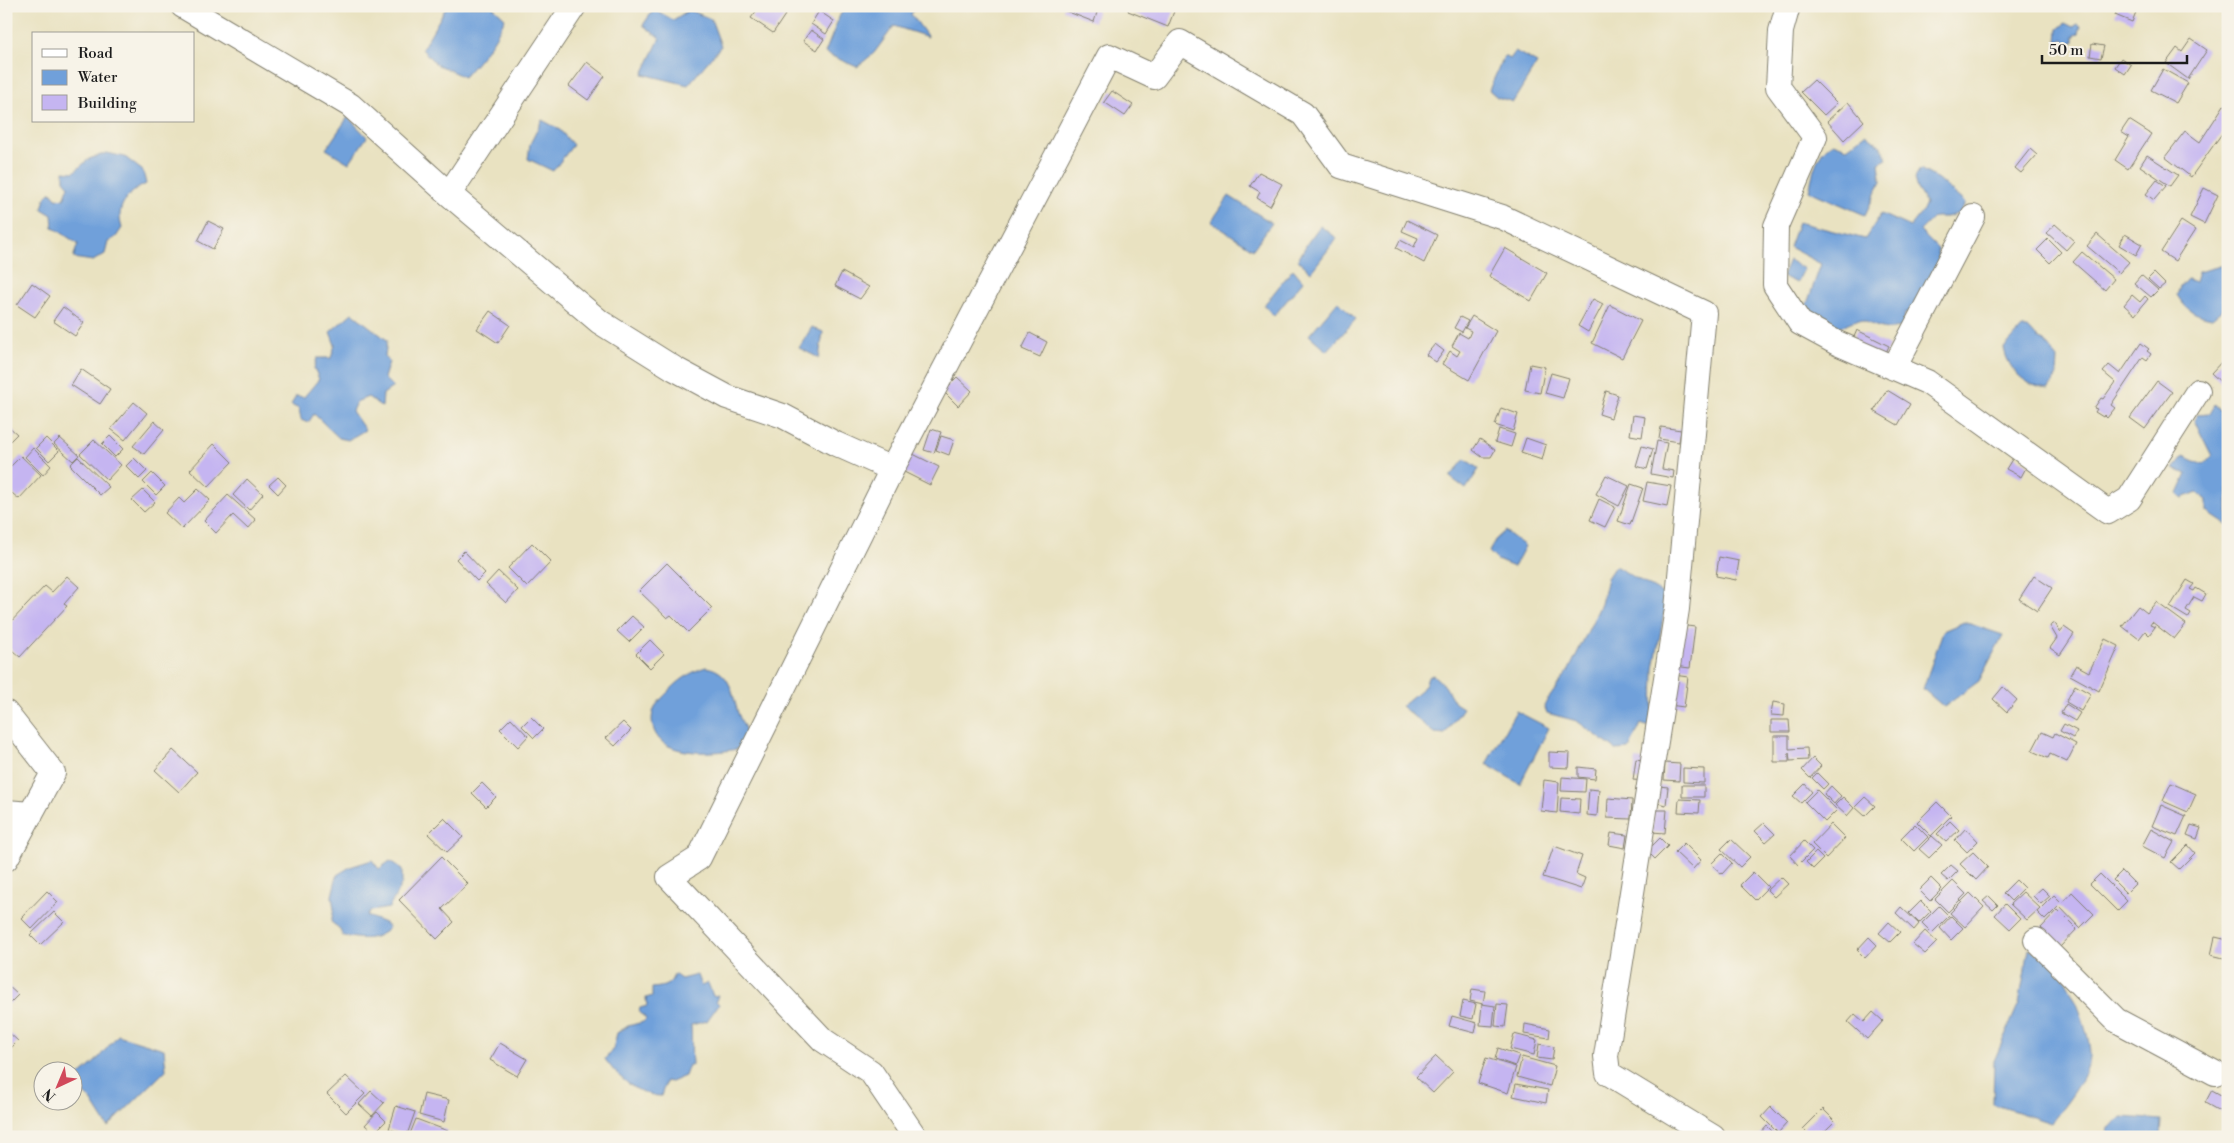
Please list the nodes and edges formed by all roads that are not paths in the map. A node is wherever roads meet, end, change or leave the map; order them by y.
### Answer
1 (183, 6) edge
2 (574, 6) edge
3 (1788, 6) edge
4 (450, 194) junction
5 (1974, 217) dead end
6 (1894, 368) junction
7 (2198, 392) dead end
8 (892, 469) junction
9 (6, 713) edge
10 (6, 812) edge
11 (31, 814) junction
12 (6, 859) edge
13 (2036, 940) dead end
14 (2215, 1073) dead end
15 (916, 1137) edge
16 (1713, 1137) edge

1 - 4 street
2 - 4 street
3 - 6 street
4 - 8 street
5 - 6 street
6 - 7 street
8 - 15 street
8 - 16 street
9 - 11 street
10 - 11 street
11 - 12 street
13 - 14 street

